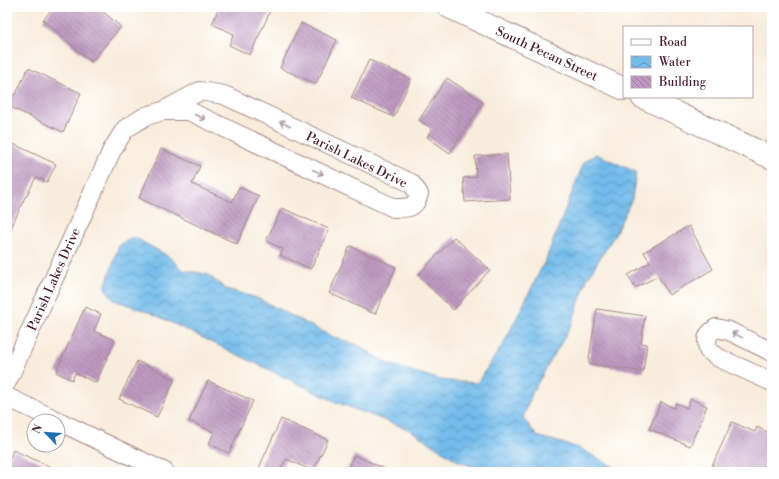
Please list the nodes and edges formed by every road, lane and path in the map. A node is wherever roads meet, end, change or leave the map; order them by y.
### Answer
1 (449, 7) edge
2 (623, 89) edge
3 (644, 98) edge
4 (163, 111) junction
5 (772, 158) edge
6 (772, 352) edge
7 (7, 382) edge
8 (772, 382) edge
9 (7, 397) edge
10 (41, 413) edge
11 (66, 425) edge
12 (165, 472) edge

1 - 2 street, South Pecan Street
3 - 5 street
4 -> 4 street, Parish Lakes Drive
4 - 7 street, Parish Lakes Drive
6 -> 8 street
9 - 10 street
11 - 12 street

